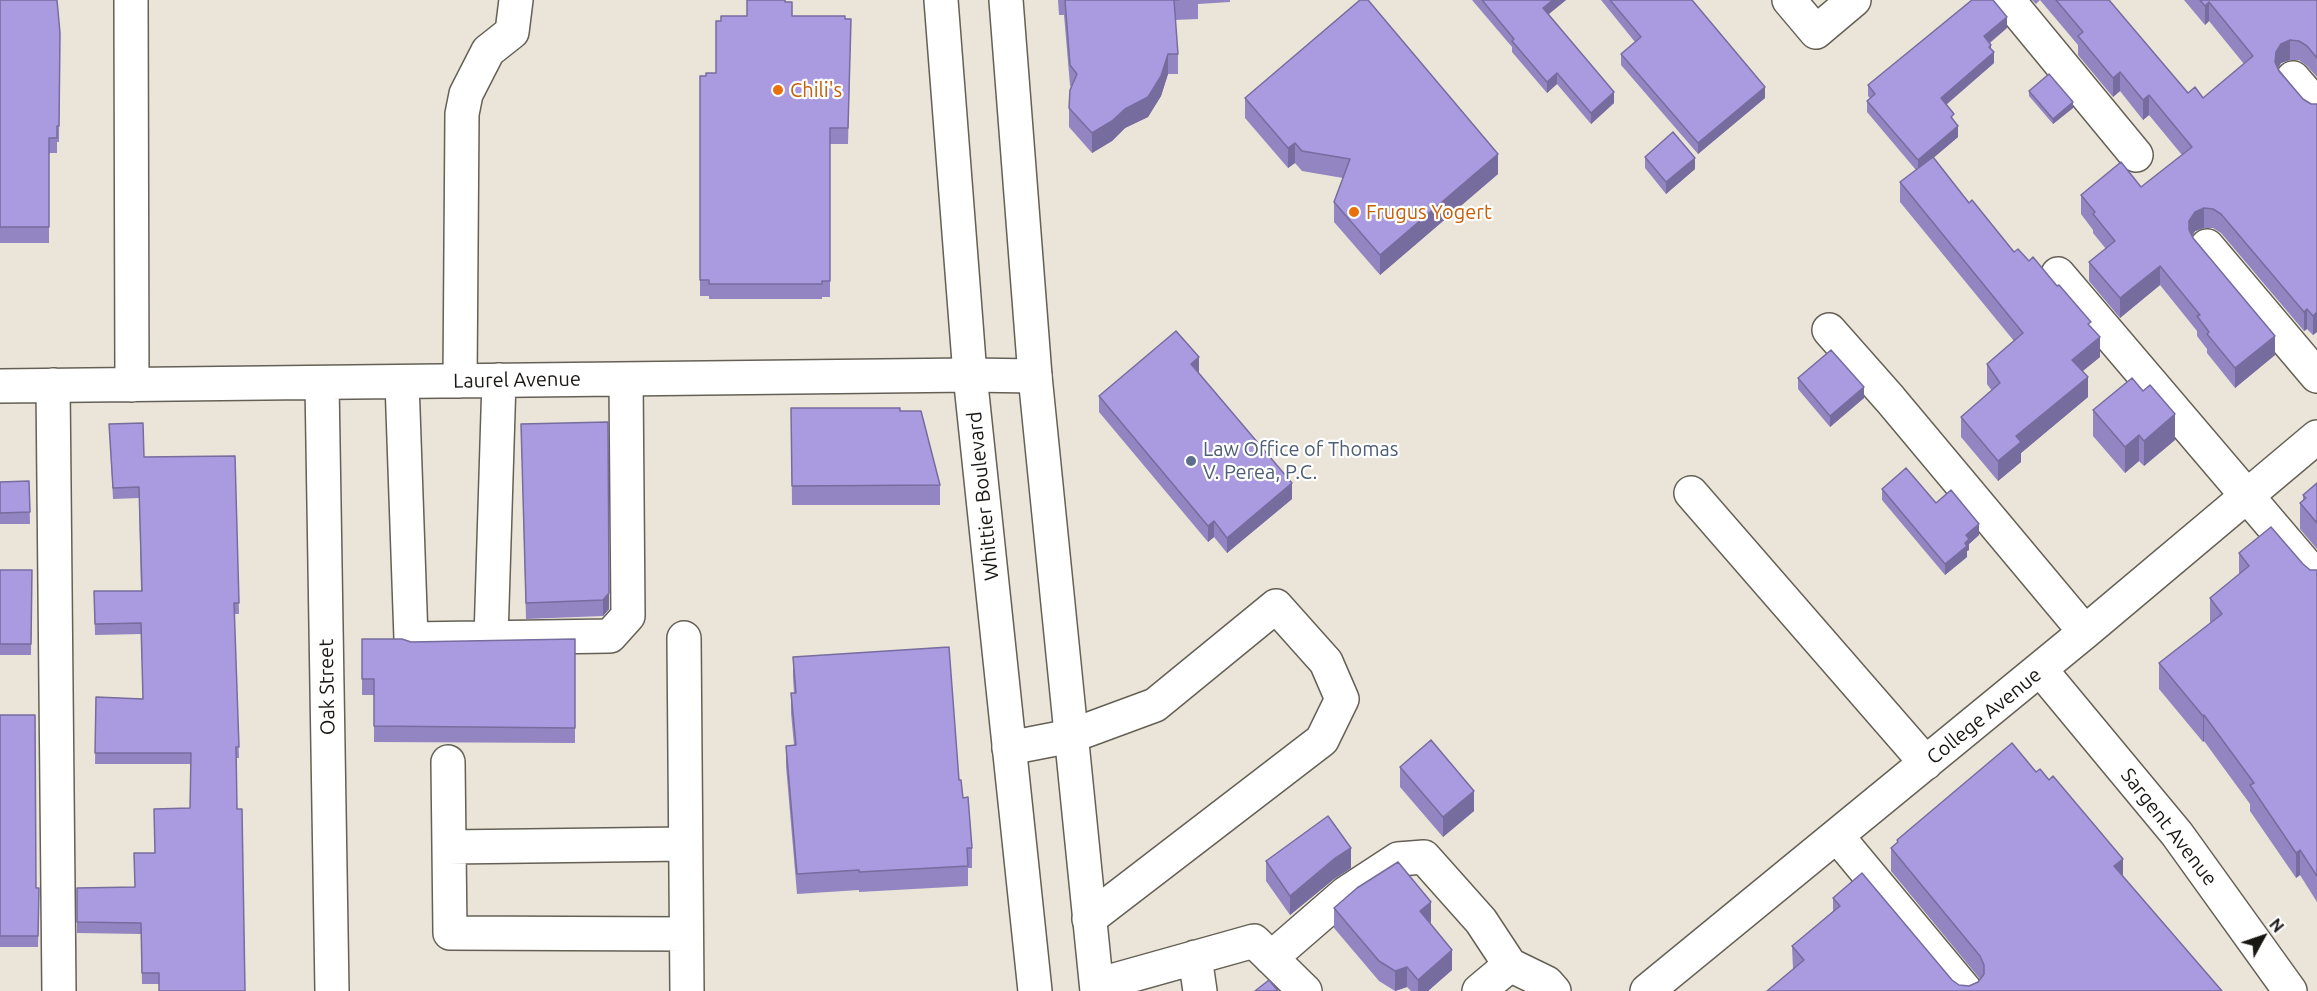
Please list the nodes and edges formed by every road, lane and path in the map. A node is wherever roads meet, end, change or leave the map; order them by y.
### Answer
1 (131, 0) edge
2 (516, 0) edge
3 (941, 0) edge
4 (1006, 0) edge
5 (1789, 0) edge
6 (1854, 0) edge
7 (2008, 0) edge
8 (2293, 78) dead end
9 (2317, 106) edge
10 (2136, 155) dead end
11 (2207, 246) dead end
12 (2058, 274) dead end
13 (1829, 330) dead end
14 (970, 375) junction
15 (1035, 376) junction
16 (2317, 376) edge
17 (626, 379) junction
18 (500, 380) junction
19 (460, 381) junction
20 (402, 382) junction
21 (322, 383) junction
22 (53, 385) junction
23 (132, 385) junction
24 (0, 386) edge
25 (2317, 437) edge
26 (1691, 493) dead end
27 (2248, 495) junction
28 (2317, 578) edge
29 (2085, 632) junction
30 (491, 638) junction
31 (684, 638) dead end
32 (2040, 669) junction
33 (1071, 736) junction
34 (1009, 748) junction
35 (448, 762) dead end
36 (1926, 763) junction
37 (1837, 836) junction
38 (686, 844) junction
39 (448, 847) junction
40 (1089, 919) junction
41 (686, 934) junction
42 (1195, 957) junction
43 (1271, 958) junction
44 (1510, 965) junction
45 (1097, 988) edge
46 (59, 991) edge
47 (332, 991) edge
48 (687, 991) edge
49 (1035, 991) edge
50 (1200, 991) edge
51 (1305, 991) edge
52 (1479, 991) edge
53 (1554, 991) edge
54 (1647, 991) edge
55 (1966, 991) edge
56 (2290, 991) edge

1 - 23 street
2 - 19 street
3 - 14 street, Whittier Boulevard
4 - 15 street
5 - 6 street
7 - 10 street
8 - 9 street
11 - 16 street
12 - 27 street
13 - 29 street
14 - 15 street, Laurel Avenue
14 - 17 street, Laurel Avenue
14 - 34 street, Whittier Boulevard
15 - 33 street
17 - 18 street, Laurel Avenue
17 - 30 street
18 - 19 street, Laurel Avenue
18 - 30 street
19 - 20 street, Laurel Avenue
20 - 21 street, Laurel Avenue
20 - 30 street
21 - 23 street, Laurel Avenue
21 - 47 street, Oak Street
22 - 23 street, Laurel Avenue
22 - 24 street, Laurel Avenue
22 - 46 street
25 - 27 street, College Avenue
26 - 36 street
27 - 28 street
27 - 29 street, College Avenue
29 - 32 street, College Avenue
31 - 38 street
32 - 36 street, College Avenue
32 - 56 street, Sargent Avenue
33 - 34 street
33 - 40 street
33 - 40 street
34 - 49 street, Whittier Boulevard
35 - 39 street
36 - 37 street, College Avenue
37 - 54 street, College Avenue
37 - 55 street
38 - 39 street
38 - 41 street
39 - 41 street
40 - 45 street
41 - 48 street
42 - 43 street
42 - 45 street
42 - 50 street
43 - 44 street
43 - 51 street
44 - 52 street
44 - 53 street

